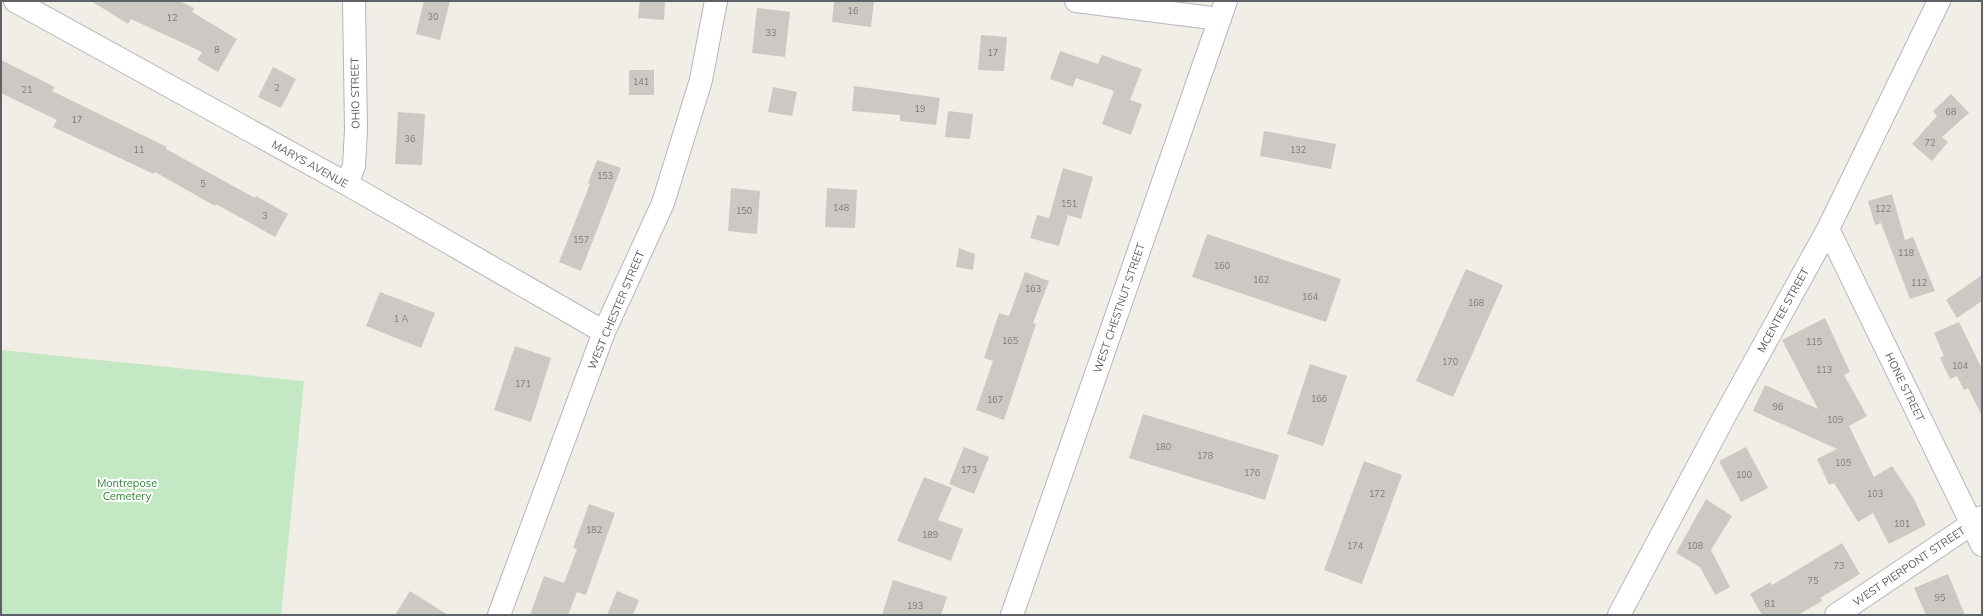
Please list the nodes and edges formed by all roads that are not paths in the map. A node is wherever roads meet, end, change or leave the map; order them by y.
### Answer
1 (15, 1) edge
2 (354, 1) edge
3 (716, 1) edge
4 (1076, 1) edge
5 (1939, 1) edge
6 (1223, 10) edge
7 (347, 184) junction
8 (1828, 229) junction
9 (604, 332) junction
10 (1977, 520) edge
11 (1982, 545) edge
12 (499, 615) edge
13 (1012, 615) edge
14 (1619, 615) edge
15 (1836, 615) edge

1 - 7 street, MARYS AVENUE
2 - 7 street, OHIO STREET
3 - 9 street, WEST CHESTER STREET
4 - 6 street
5 - 8 street, MCENTEE STREET
6 - 13 street, WEST CHESTNUT STREET
7 - 9 street, MARYS AVENUE
8 - 10 street, HONE STREET
8 - 14 street, MCENTEE STREET
9 - 12 street, WEST CHESTER STREET
10 - 11 street, HONE STREET
10 - 15 street, WEST PIERPONT STREET

